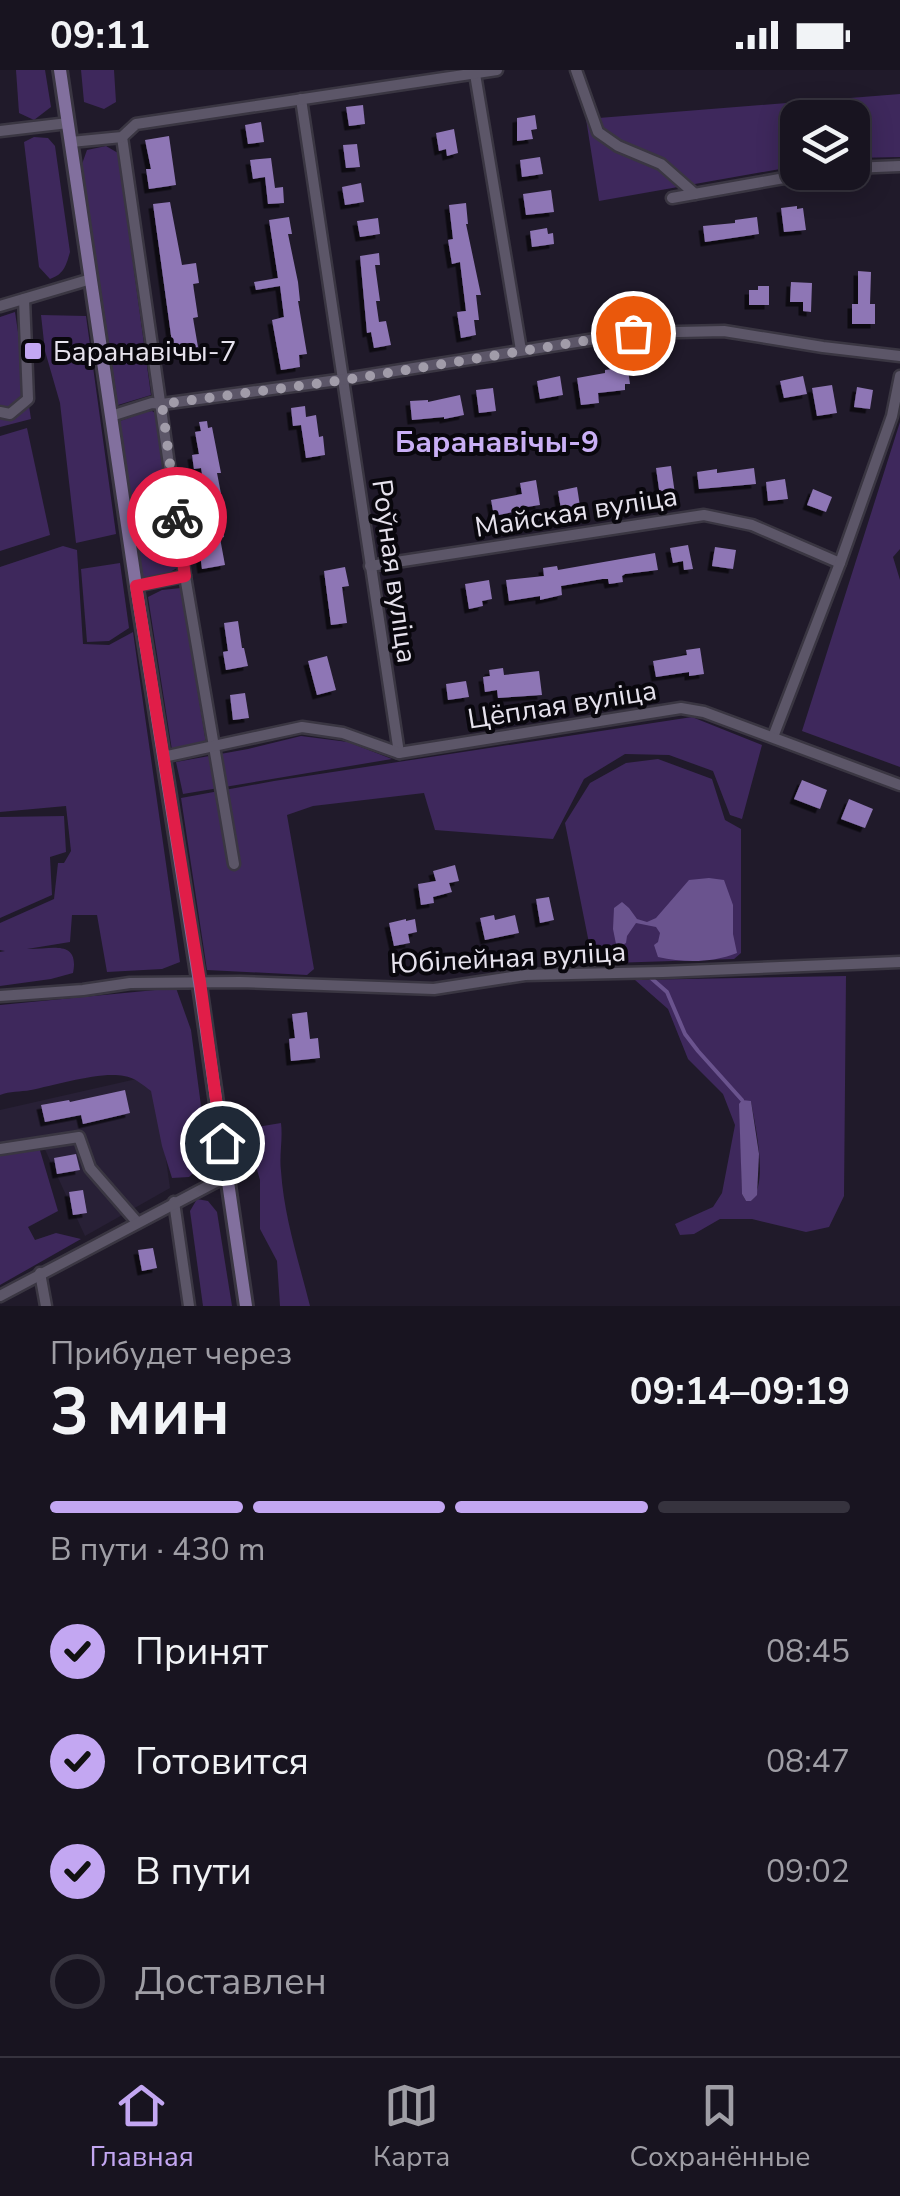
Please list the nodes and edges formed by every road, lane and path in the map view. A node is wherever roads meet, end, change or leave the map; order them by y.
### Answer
1 (60, 70) edge
2 (498, 70) edge
3 (576, 70) edge
4 (475, 74) junction
5 (301, 99) junction
6 (68, 122) junction
7 (0, 131) edge
8 (122, 137) junction
9 (71, 142) junction
10 (900, 166) edge
11 (870, 167) edge
12 (780, 179) edge
13 (694, 194) junction
14 (672, 198) dead end
15 (91, 279) junction
16 (24, 299) junction
17 (0, 306) edge
18 (520, 350) junction
19 (900, 356) edge
20 (900, 376) edge
21 (345, 380) junction
22 (162, 404) junction
23 (0, 412) edge
24 (111, 416) junction
25 (840, 563) junction
26 (370, 566) junction
27 (185, 576) junction
28 (136, 586) junction
29 (773, 736) junction
30 (215, 748) junction
31 (399, 754) junction
32 (163, 758) junction
33 (900, 785) edge
34 (234, 864) dead end
35 (900, 962) edge
36 (200, 982) junction
37 (0, 996) edge
38 (0, 1149) edge
39 (227, 1176) junction
40 (174, 1202) junction
41 (136, 1222) junction
42 (40, 1273) junction
43 (0, 1296) edge
44 (46, 1306) edge
45 (189, 1306) edge
46 (246, 1306) edge

1 - 6 main road
2 - 4 street
3 - 13 street
4 - 5 street
4 - 18 street
5 - 8 street
5 - 21 street, Роўная вуліца
6 - 7 street
6 - 9 main road
8 - 9 street
8 - 22 street
9 - 15 main road
10 - 11 street
12 - 13 street
13 - 14 street
15 - 16 street
15 - 24 main road
16 - 17 street
16 - 23 street
18 - 19 street
18 - 21 street
20 - 25 street
21 - 22 street
21 - 26 street, Роўная вуліца
22 - 24 street
22 - 27 street
24 - 28 main road
25 - 26 street, Майская вуліца
25 - 29 street
26 - 31 street, Роўная вуліца
27 - 28 street
27 - 30 street
28 - 32 main road
29 - 31 street, Цёплая вуліца
29 - 33 street, Цёплая вуліца
30 - 31 street
30 - 32 street
30 - 34 street
32 - 36 main road
35 - 36 street, Юбілейная вуліца
36 - 37 street, Юбілейная вуліца
36 - 39 main road
38 - 41 street
39 - 40 street
39 - 46 main road
40 - 41 street
40 - 45 street
41 - 42 street
42 - 43 street
42 - 44 street

